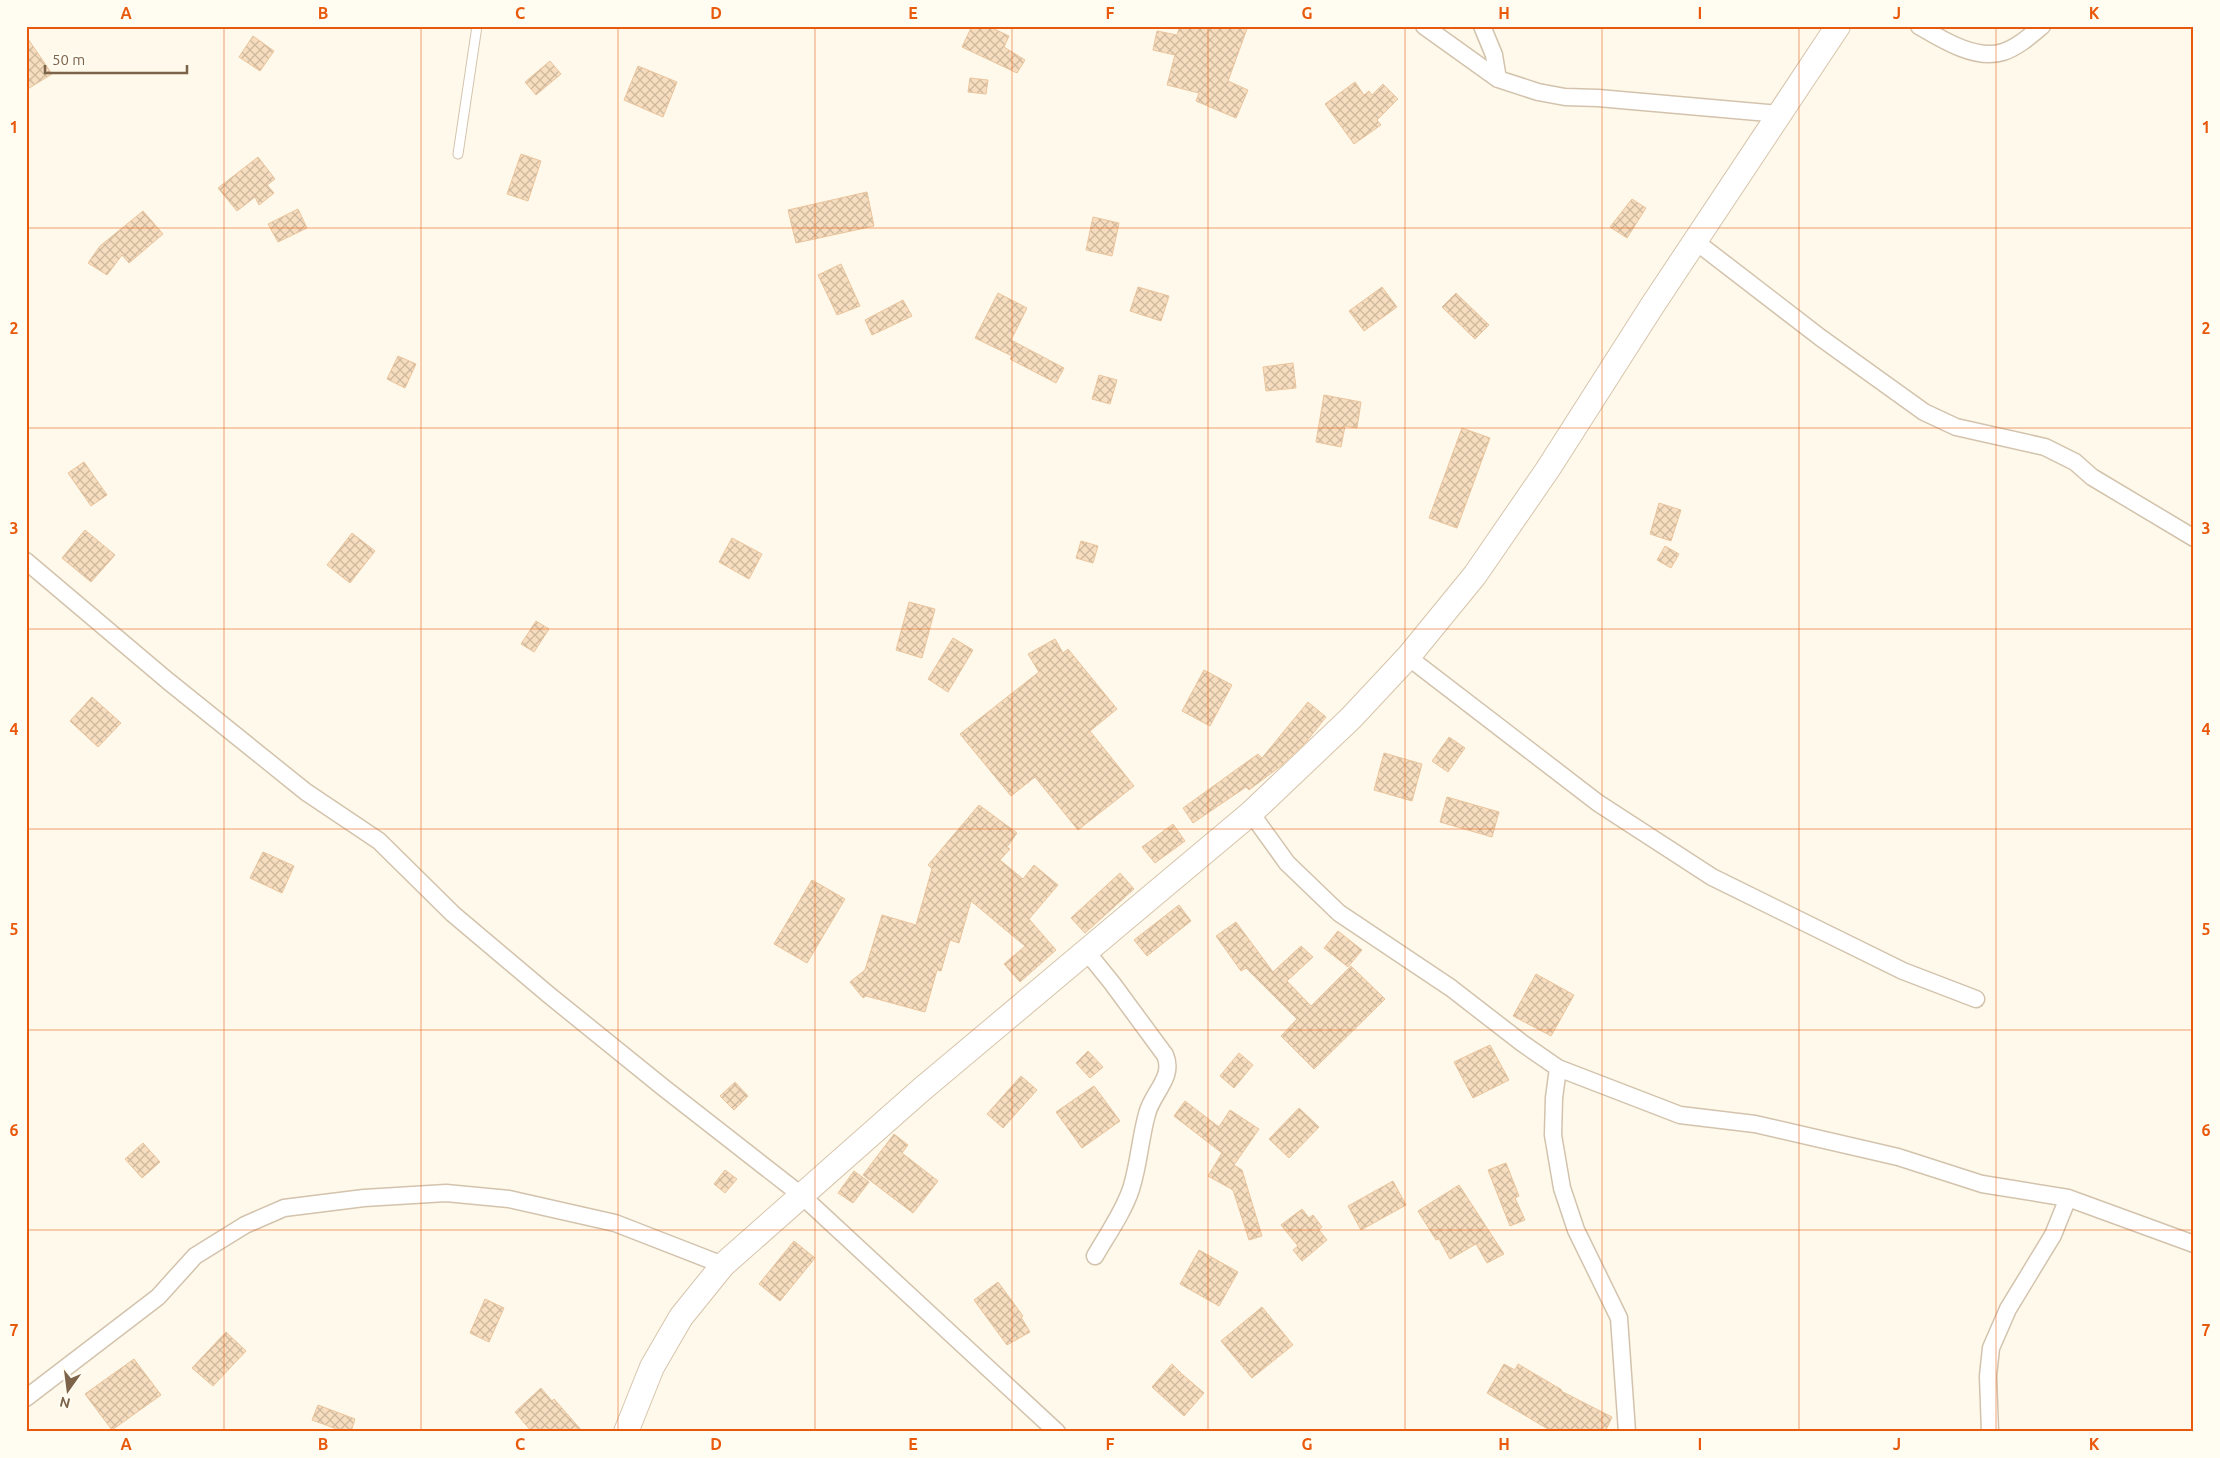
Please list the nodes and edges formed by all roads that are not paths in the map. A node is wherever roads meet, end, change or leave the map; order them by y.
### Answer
1 (477, 26) edge
2 (1424, 26) edge
3 (1482, 26) edge
4 (1838, 26) edge
5 (1919, 26) edge
6 (2042, 26) edge
7 (1498, 79) junction
8 (1780, 114) junction
9 (458, 154) dead end
10 (1695, 241) junction
11 (2194, 538) edge
12 (26, 561) edge
13 (1408, 657) junction
14 (1251, 813) junction
15 (1086, 951) junction
16 (1976, 998) dead end
17 (1558, 1068) junction
18 (801, 1195) junction
19 (2068, 1198) junction
20 (2194, 1244) edge
21 (1095, 1256) dead end
22 (722, 1265) junction
23 (26, 1398) edge
24 (626, 1432) edge
25 (1057, 1432) edge
26 (1627, 1432) edge
27 (1990, 1432) edge

1 - 9 lane
2 - 7 street
3 - 7 street
4 - 8 main road
5 - 6 street
7 - 8 street
8 - 10 main road
10 - 11 street
10 - 13 main road
12 - 18 street
13 - 14 main road
13 - 16 street
14 - 15 main road
14 - 17 street
15 - 18 main road
15 - 21 street
17 - 19 street
17 - 26 street
18 - 22 main road
18 - 25 street
19 - 20 street
19 - 27 street
22 - 23 street
22 - 24 main road

